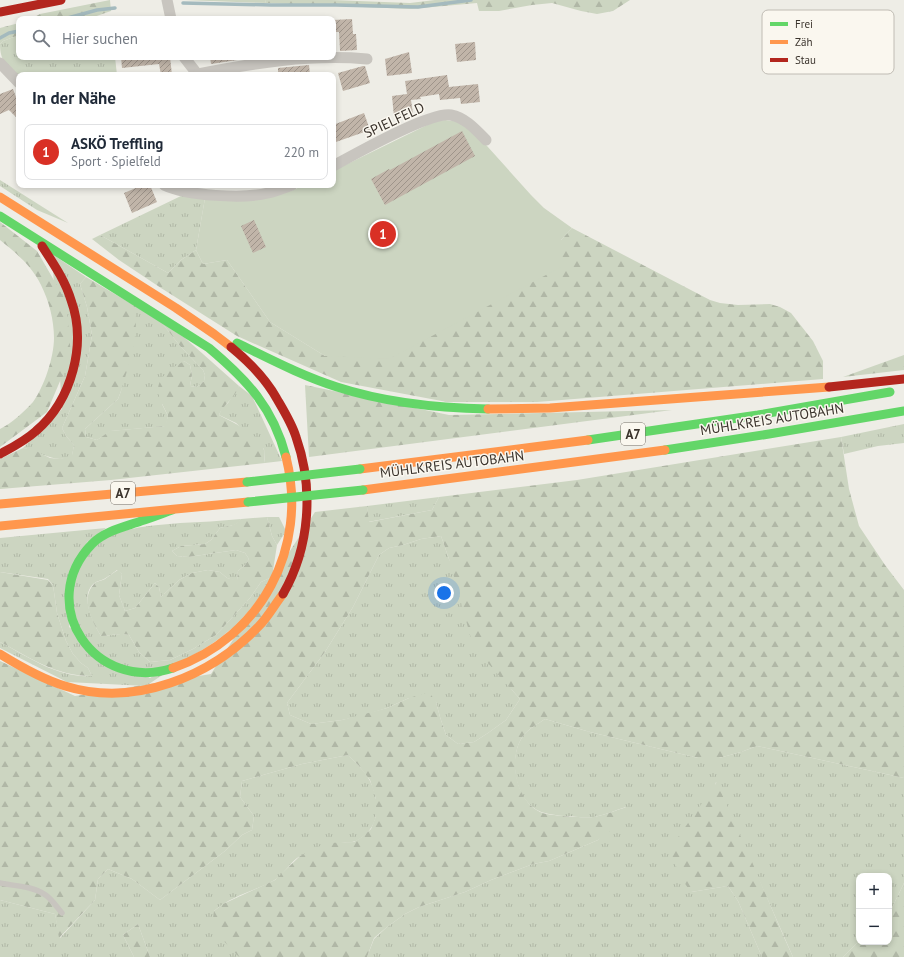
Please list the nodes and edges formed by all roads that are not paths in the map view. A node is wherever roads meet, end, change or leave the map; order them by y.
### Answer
1 (61, 0) edge
2 (167, 0) edge
3 (0, 12) edge
4 (170, 16) edge
5 (336, 57) edge
6 (368, 59) dead end
7 (186, 60) edge
8 (282, 60) edge
9 (0, 63) edge
10 (196, 72) edge
11 (212, 72) edge
12 (16, 81) edge
13 (486, 140) dead end
14 (336, 164) edge
15 (172, 188) edge
16 (283, 188) edge
17 (232, 190) edge
18 (0, 197) edge
19 (0, 216) edge
20 (38, 241) junction
21 (209, 330) junction
22 (904, 379) edge
23 (897, 391) dead end
24 (904, 411) edge
25 (0, 454) edge
26 (0, 504) edge
27 (172, 510) junction
28 (0, 526) edge
29 (0, 654) edge
30 (0, 883) edge
31 (62, 913) dead end

1 - 3 main road
2 - 4 street
5 - 6 street
7 - 10 street
8 - 11 street
9 - 12 street
13 - 14 street, SPIELFELD
15 - 17 street
16 - 17 street
18 - 21 main road
19 - 20 main road
20 - 25 main road
20 - 27 main road
21 - 22 main road
21 - 29 main road
23 - 26 main road, MÜHLKREIS AUTOBAHN / A7, bridge
24 - 27 main road, MÜHLKREIS AUTOBAHN / A7, bridge
27 - 28 main road, MÜHLKREIS AUTOBAHN / A7
30 - 31 lane

